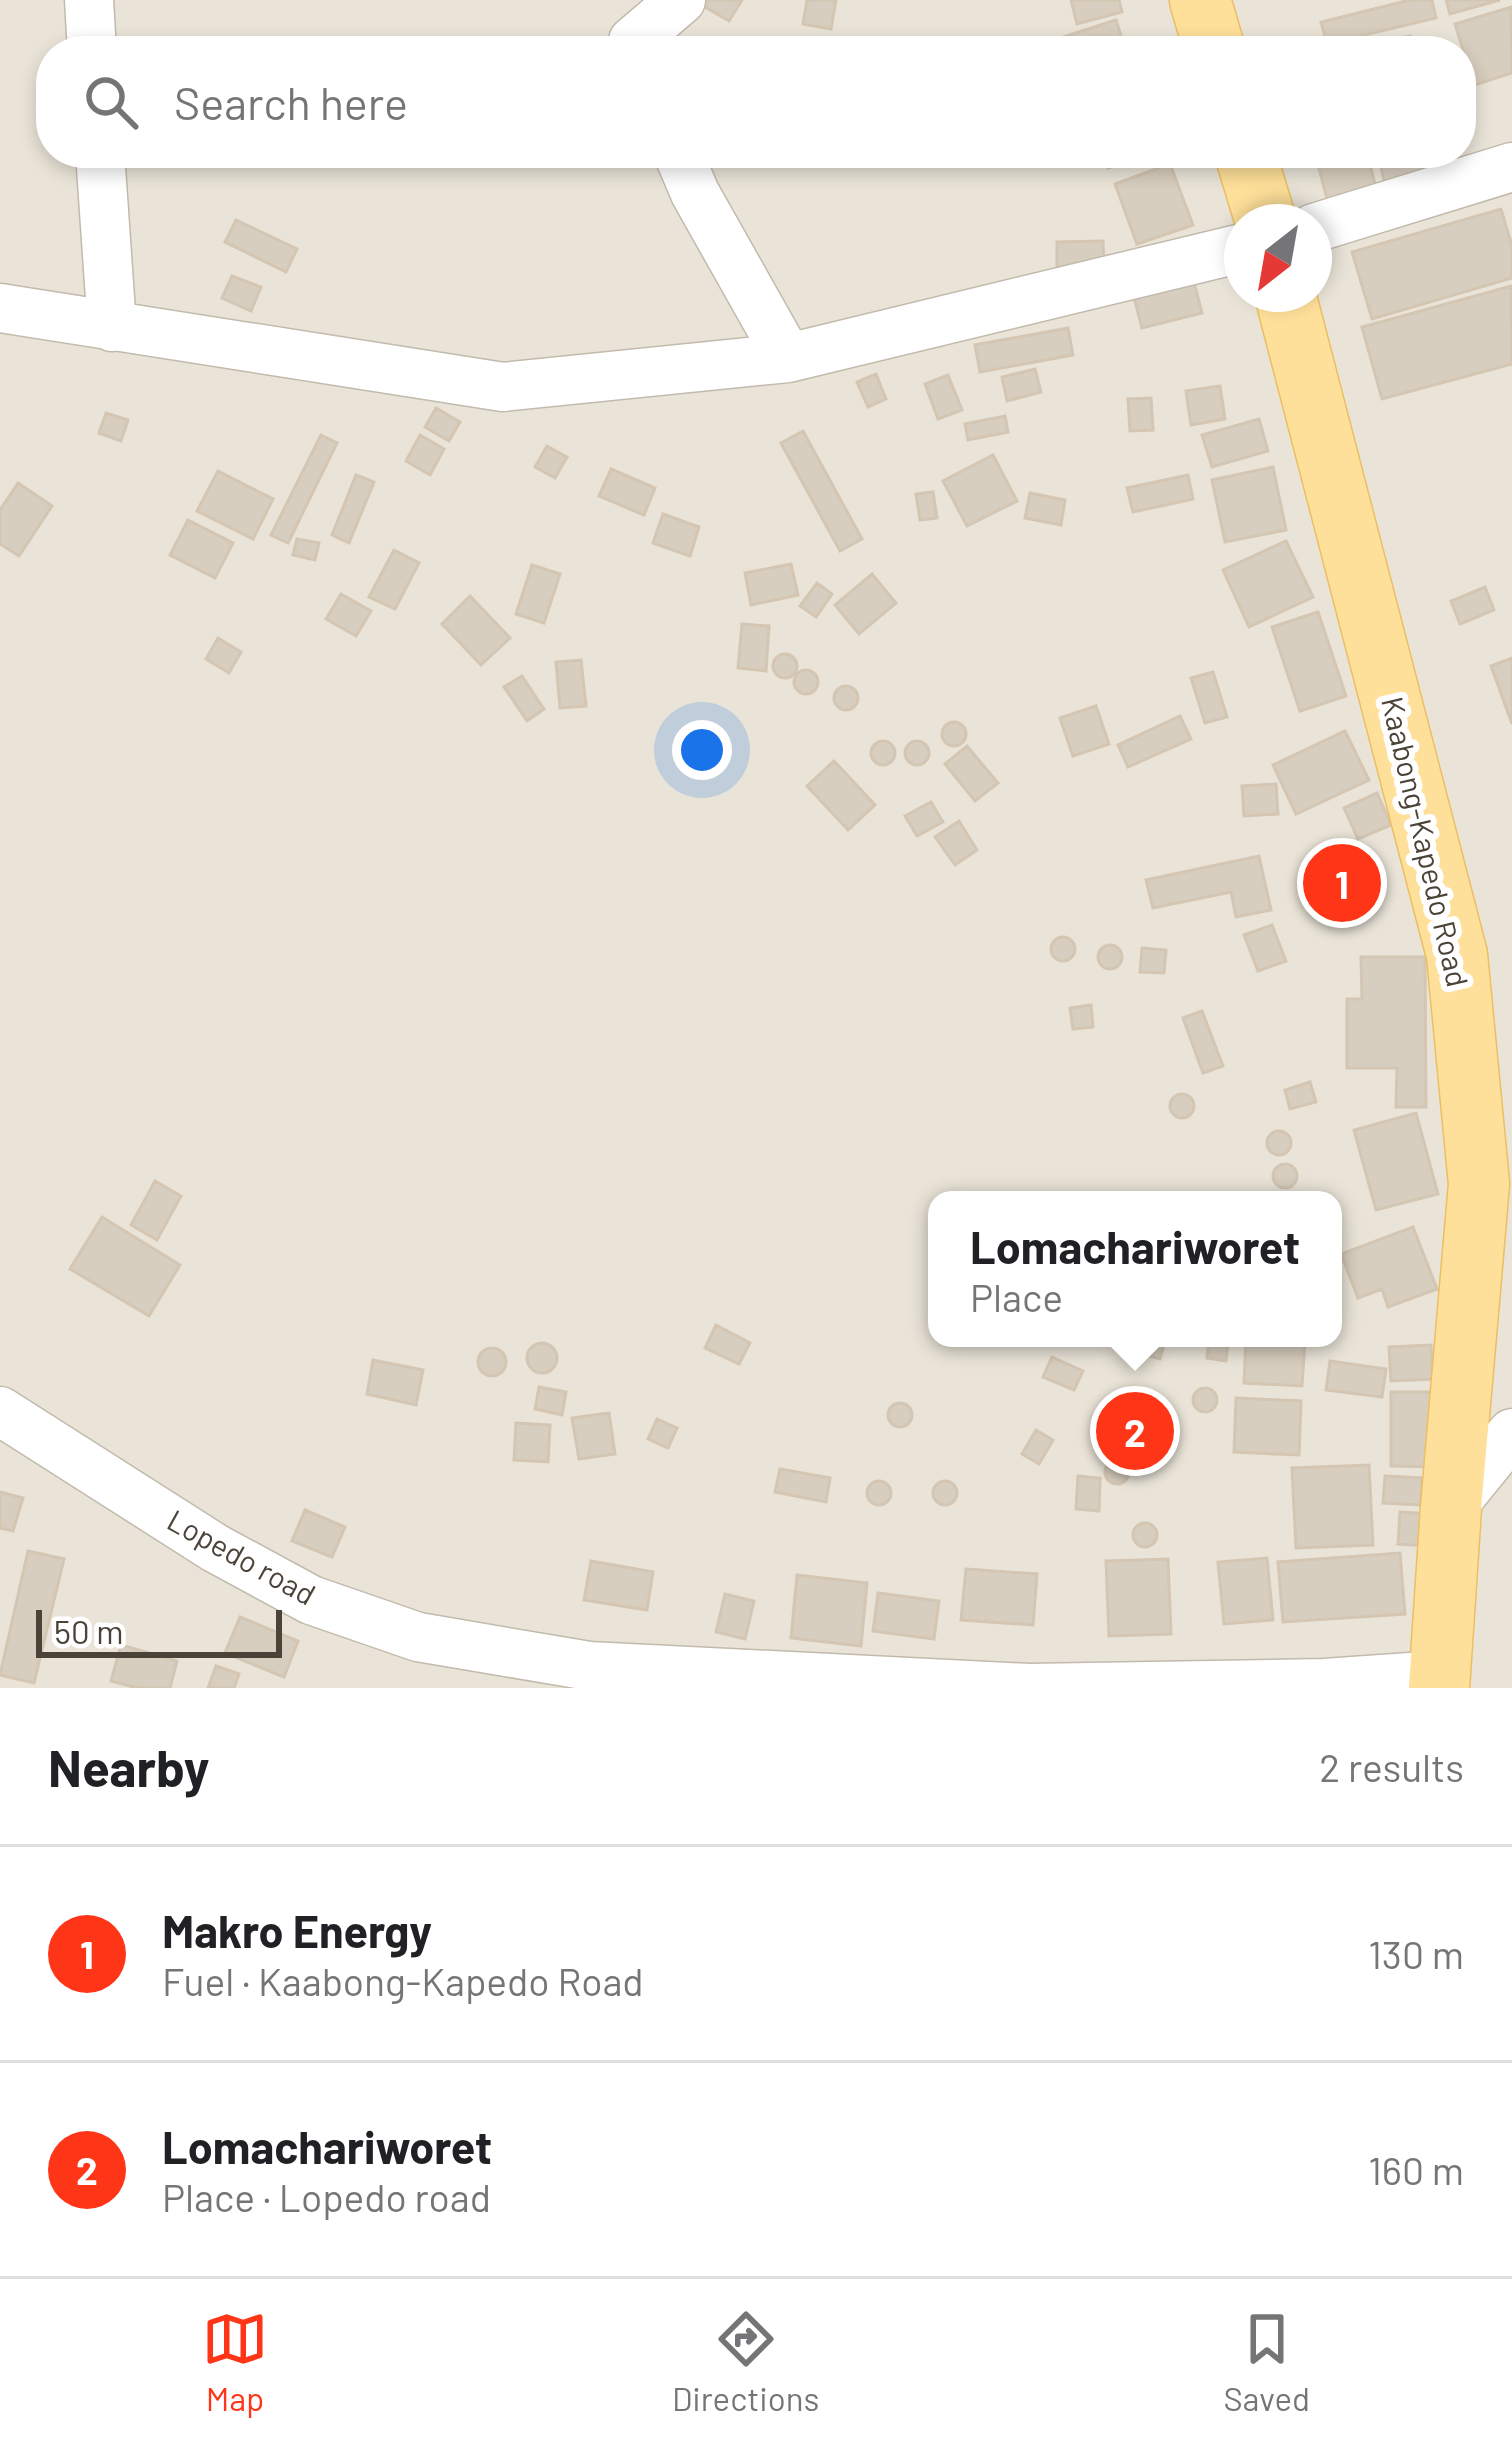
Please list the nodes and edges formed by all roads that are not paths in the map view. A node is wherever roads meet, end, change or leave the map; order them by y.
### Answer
1 (89, 0) edge
2 (681, 0) edge
3 (1200, 0) edge
4 (91, 36) edge
5 (639, 36) edge
6 (1211, 36) edge
7 (1512, 167) edge
8 (101, 168) edge
9 (684, 168) edge
10 (1249, 168) edge
11 (1260, 204) edge
12 (1332, 222) edge
13 (1224, 252) edge
14 (0, 308) edge
15 (1290, 312) edge
16 (112, 326) junction
17 (788, 358) junction
18 (0, 1412) edge
19 (1512, 1433) edge
20 (1451, 1508) junction
21 (1439, 1682) edge
22 (1322, 1685) edge

1 - 4 street
2 - 5 street
3 - 6 main road
7 - 12 street
8 - 16 street
9 - 17 street
10 - 11 main road
13 - 17 street
14 - 16 street
15 - 20 main road, Kaabong-Kapedo Road
16 - 17 street
18 - 22 street, Lopedo road
19 - 20 street
20 - 21 main road, Kaabong-Kapedo Road
21 - 22 street, Lopedo road

